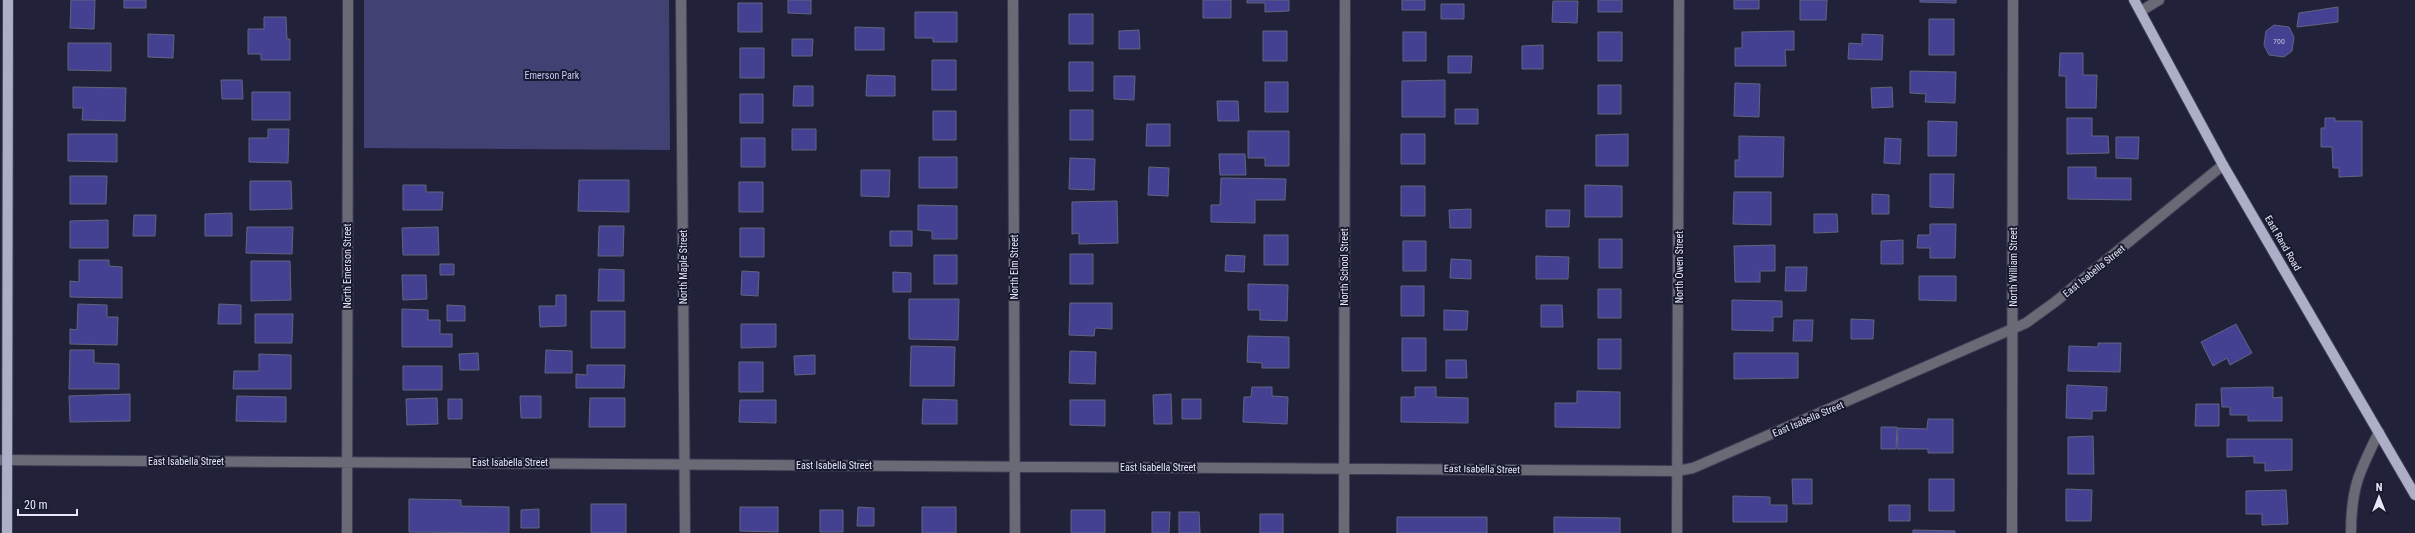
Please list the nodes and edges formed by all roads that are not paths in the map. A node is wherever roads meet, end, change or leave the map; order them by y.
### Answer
1 (8, 0) edge
2 (348, 0) edge
3 (681, 0) edge
4 (1013, 0) edge
5 (1345, 0) edge
6 (1679, 0) edge
7 (2013, 0) edge
8 (2134, 0) edge
9 (2159, 0) edge
10 (2141, 11) junction
11 (2223, 165) junction
12 (2013, 330) junction
13 (2379, 432) junction
14 (4, 460) edge
15 (347, 461) junction
16 (684, 464) junction
17 (1014, 467) junction
18 (1344, 468) junction
19 (1677, 471) junction
20 (2415, 495) edge
21 (8, 533) edge
22 (347, 533) edge
23 (685, 533) edge
24 (1015, 533) edge
25 (1344, 533) edge
26 (1677, 533) edge
27 (2012, 533) edge
28 (2351, 533) edge

1 - 14 main road
2 - 15 street, North Emerson Street
3 - 16 street, North Maple Street
4 - 17 street, North Elm Street
5 - 18 street, North School Street
6 - 19 street, North Owen Street
7 - 12 street, North William Street
8 - 10 main road, East Rand Road
9 - 10 street
10 - 11 main road, East Rand Road
11 - 12 street, East Isabella Street
11 - 13 main road, East Rand Road
12 - 19 street, East Isabella Street
12 - 27 street, North William Street
13 - 20 main road, East Rand Road
13 - 28 street
14 - 15 street, East Isabella Street
14 - 21 main road
15 - 16 street, East Isabella Street
15 - 22 street, North Emerson Street
16 - 17 street, East Isabella Street
16 - 23 street, North Maple Street
17 - 18 street, East Isabella Street
17 - 24 street, North Elm Street
18 - 19 street, East Isabella Street
18 - 25 street, North School Street
19 - 26 street, North Owen Street

